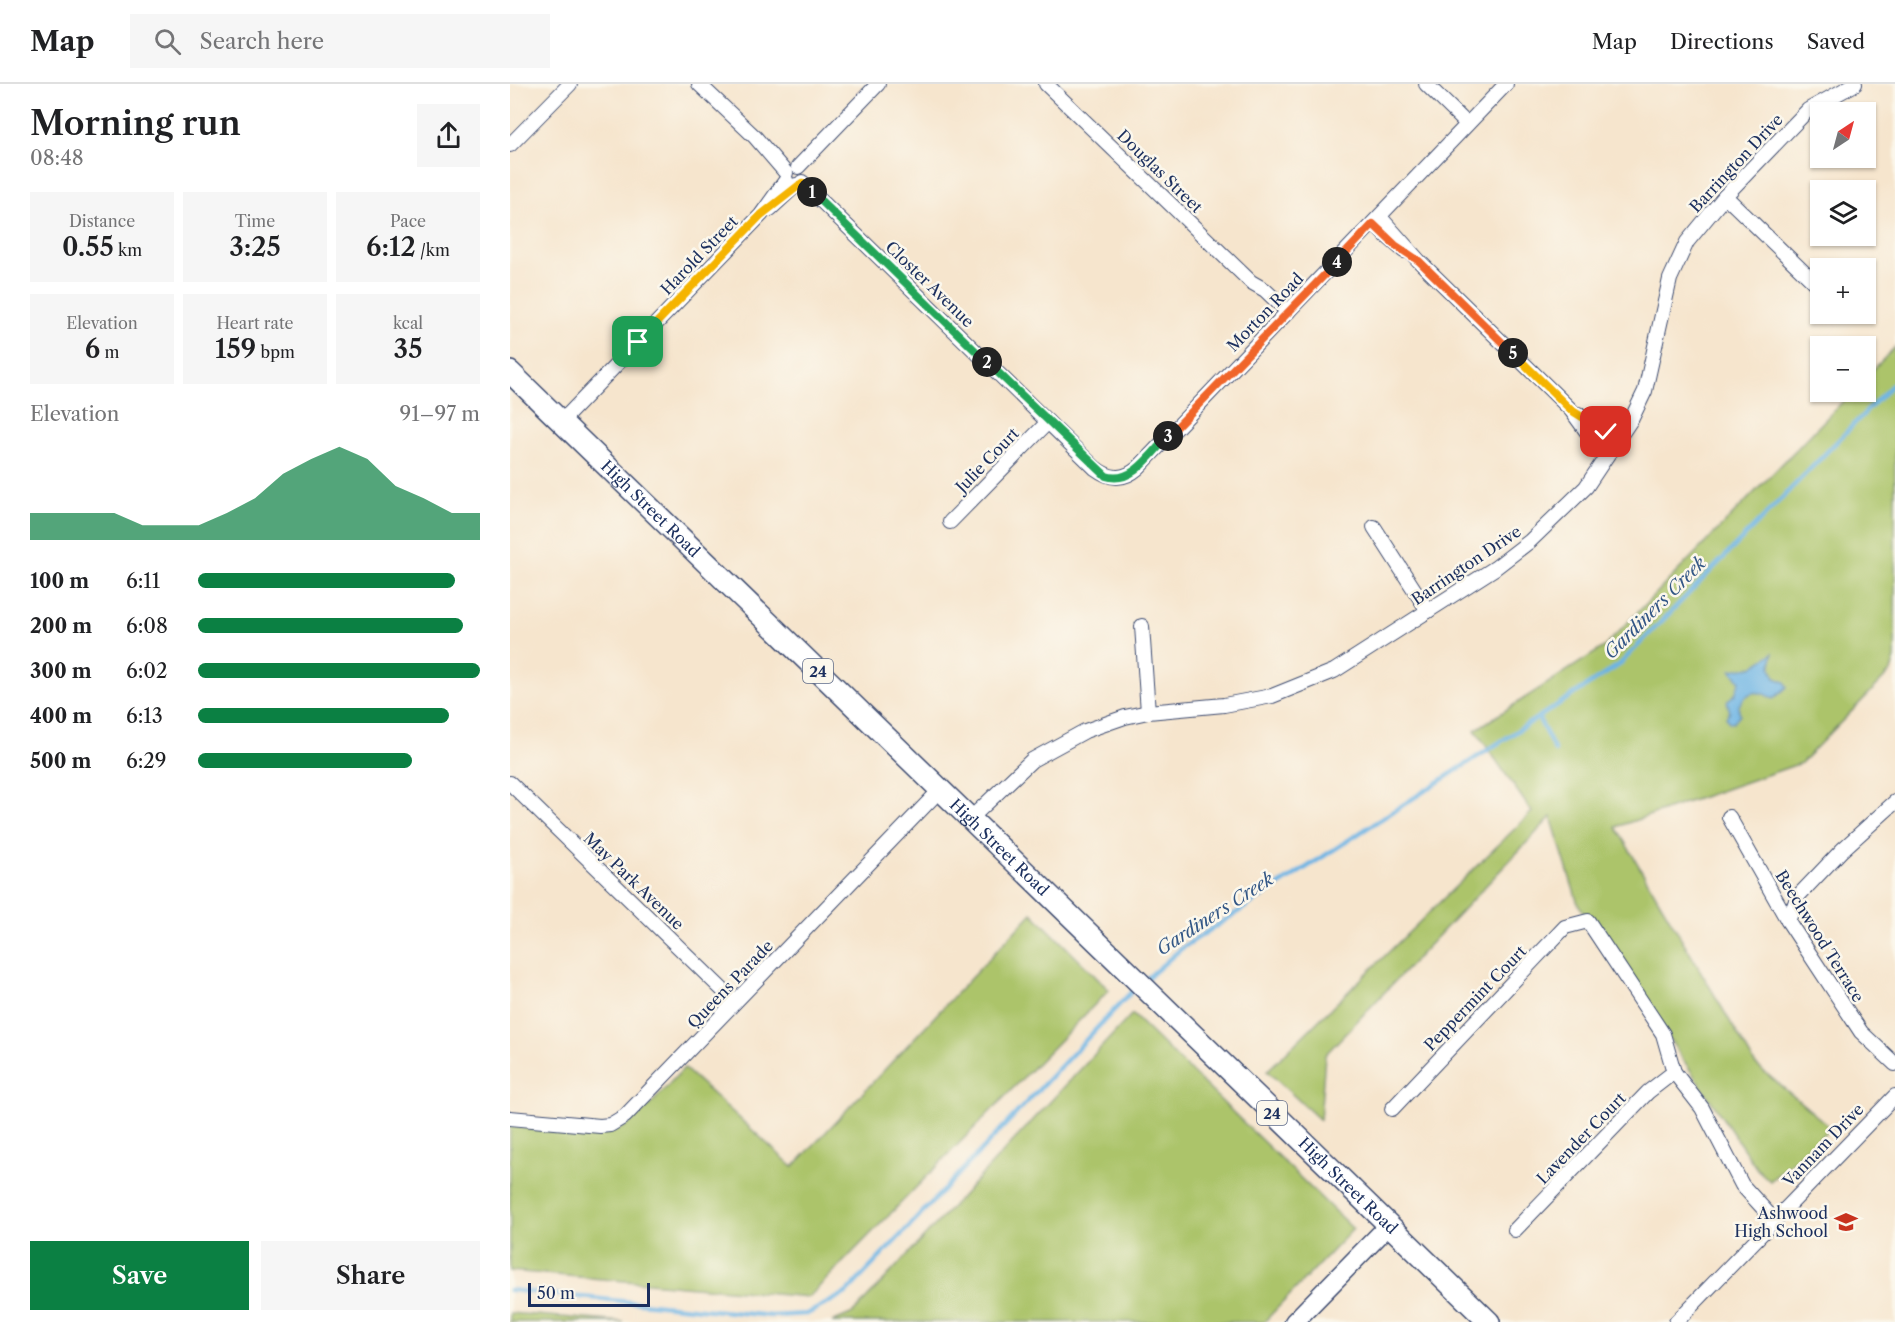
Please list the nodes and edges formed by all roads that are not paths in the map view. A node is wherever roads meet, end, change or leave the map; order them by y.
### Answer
1 (570, 84) edge
2 (699, 84) edge
3 (878, 84) edge
4 (1046, 84) edge
5 (1426, 84) edge
6 (1506, 84) edge
7 (1855, 84) edge
8 (1467, 124) junction
9 (510, 145) edge
10 (794, 176) junction
11 (1725, 196) junction
12 (1377, 220) junction
13 (1810, 278) edge
14 (1285, 315) junction
15 (510, 372) edge
16 (561, 422) junction
17 (1048, 422) junction
18 (1614, 446) junction
19 (1118, 478) joint
20 (950, 522) dead end
21 (1374, 527) dead end
22 (1428, 611) junction
23 (1142, 626) dead end
24 (1148, 712) junction
25 (510, 783) edge
26 (940, 790) junction
27 (1895, 802) edge
28 (1729, 817) dead end
29 (970, 819) junction
30 (1788, 921) junction
31 (735, 1002) junction
32 (1895, 1064) edge
33 (1674, 1072) junction
34 (1895, 1096) edge
35 (1392, 1109) dead end
36 (510, 1118) edge
37 (1774, 1220) junction
38 (1389, 1225) junction
39 (1515, 1230) dead end
40 (1294, 1322) edge
41 (1489, 1322) edge
42 (1676, 1322) edge

1 - 9 street
2 - 10 street, Closter Avenue
3 - 10 street, Harold Street
4 - 14 street, Douglas Street
5 - 8 street
6 - 8 street, Morton Road
7 - 11 street, Barrington Drive
8 - 12 street, Morton Road
10 - 16 street, Harold Street
10 - 17 street, Closter Avenue
11 - 13 street
11 - 18 street, Barrington Drive
12 - 14 street, Morton Road
12 - 18 street
14 - 19 street, Morton Road
15 - 16 main road, High Street Road / 24
16 - 26 main road, High Street Road / 24
17 - 19 street, Closter Avenue
17 - 20 street, Julie Court
18 - 22 street, Barrington Drive
21 - 22 street
22 - 24 street, Barrington Drive
23 - 24 street
24 - 29 street, Barrington Drive
25 - 31 street, May Park Avenue
26 - 29 main road, High Street Road / 24
26 - 31 street, Queens Parade
27 - 30 street
28 - 30 street, Beechwood Terrace
29 - 38 main road, High Street Road / 24
30 - 32 street, Beechwood Terrace
31 - 36 street, Queens Parade
33 - 35 street, Peppermint Court
33 - 37 street
33 - 39 street, Lavender Court
34 - 37 street, Vannam Drive
37 - 42 street, Vannam Drive
38 - 40 street
38 - 41 main road, High Street Road / 24

